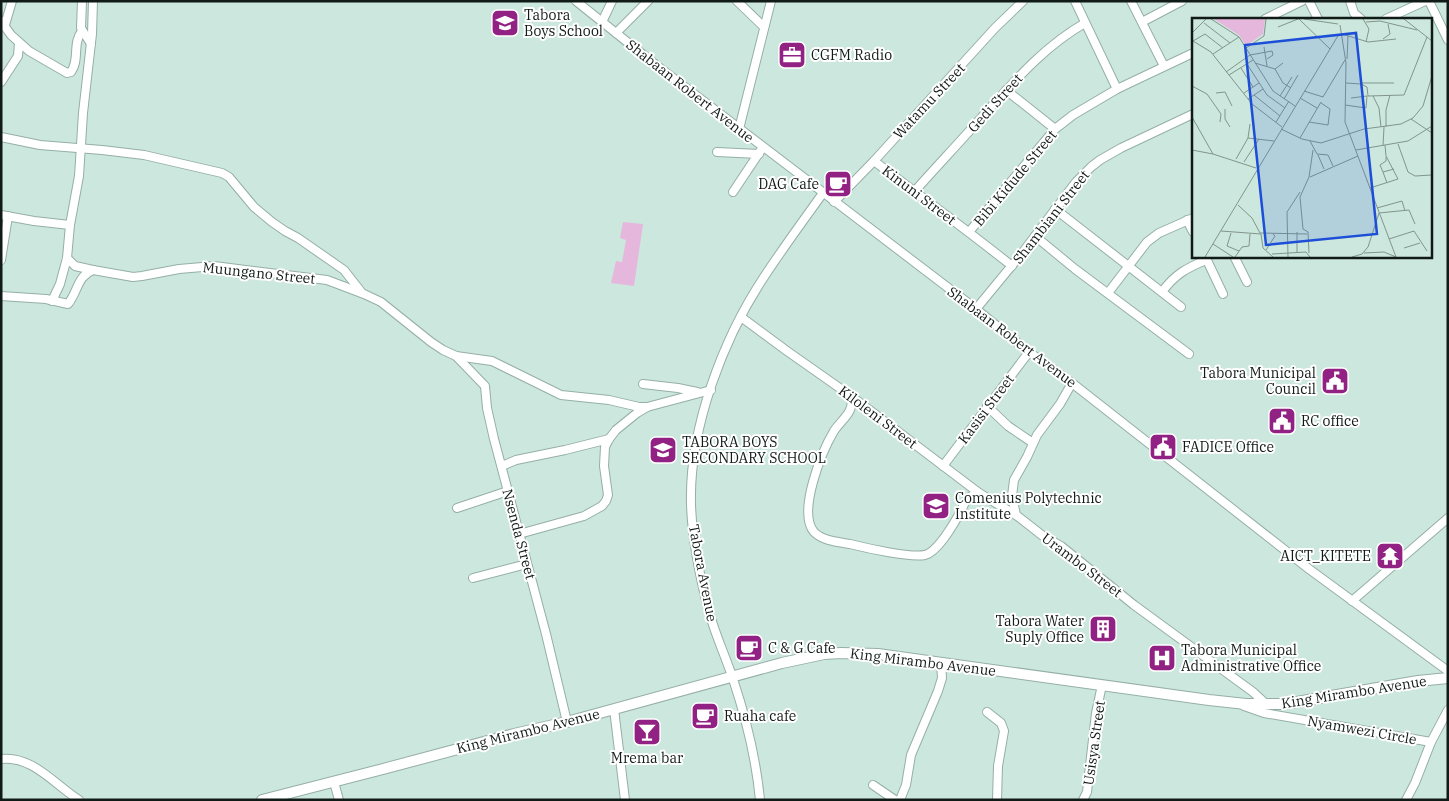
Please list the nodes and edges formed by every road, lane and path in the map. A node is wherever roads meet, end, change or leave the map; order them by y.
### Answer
1 (12, 1) edge
2 (82, 1) edge
3 (93, 1) edge
4 (576, 1) edge
5 (612, 1) edge
6 (648, 1) edge
7 (737, 1) edge
8 (771, 1) edge
9 (1024, 1) edge
10 (1075, 1) edge
11 (1131, 1) edge
12 (1182, 1) edge
13 (1302, 1) edge
14 (1309, 1) edge
15 (1350, 1) edge
16 (1425, 1) edge
17 (1429, 1) edge
18 (1267, 18) edge
19 (1318, 18) edge
20 (1359, 18) edge
21 (1388, 18) edge
22 (602, 22) junction
23 (1142, 22) junction
24 (3, 23) edge
25 (1085, 23) junction
26 (764, 27) junction
27 (82, 32) junction
28 (616, 33) junction
29 (1448, 40) edge
30 (19, 43) junction
31 (91, 44) junction
32 (29, 52) junction
33 (1192, 53) edge
34 (18, 56) junction
35 (1164, 66) junction
36 (1, 82) edge
37 (1118, 89) junction
38 (1006, 90) junction
39 (1192, 114) edge
40 (1055, 128) junction
41 (740, 129) junction
42 (1, 137) edge
43 (81, 148) junction
44 (761, 150) junction
45 (717, 152) dead end
46 (874, 161) junction
47 (733, 192) dead end
48 (914, 192) junction
49 (823, 194) junction
50 (834, 202) junction
51 (1055, 210) junction
52 (5, 216) edge
53 (1190, 219) edge
54 (70, 225) junction
55 (969, 232) junction
56 (1035, 236) junction
57 (67, 258) junction
58 (1206, 258) edge
59 (1235, 258) edge
60 (1, 260) edge
61 (1012, 266) junction
62 (1129, 266) junction
63 (93, 270) junction
64 (1247, 282) dead end
65 (1162, 292) junction
66 (1108, 293) junction
67 (364, 294) junction
68 (1223, 294) dead end
69 (1, 296) edge
70 (52, 300) junction
71 (1181, 307) dead end
72 (976, 309) junction
73 (742, 317) junction
74 (1029, 352) junction
75 (1190, 354) dead end
76 (456, 356) junction
77 (1072, 383) junction
78 (643, 384) dead end
79 (711, 390) junction
80 (699, 393) junction
81 (851, 396) junction
82 (987, 406) junction
83 (647, 407) junction
84 (868, 409) junction
85 (850, 412) junction
86 (609, 439) junction
87 (1033, 443) junction
88 (502, 466) junction
89 (943, 466) junction
90 (967, 485) junction
91 (508, 491) junction
92 (978, 493) junction
93 (966, 500) junction
94 (457, 508) dead end
95 (1016, 515) junction
96 (1448, 518) edge
97 (519, 534) junction
98 (526, 564) junction
99 (473, 578) dead end
100 (1352, 601) junction
101 (941, 664) junction
102 (1448, 671) edge
103 (732, 677) junction
104 (1448, 678) edge
105 (1102, 685) junction
106 (1235, 703) junction
107 (1267, 704) junction
108 (614, 709) junction
109 (1448, 710) edge
110 (987, 712) dead end
111 (567, 722) junction
112 (1431, 742) junction
113 (1, 759) edge
114 (334, 782) junction
115 (873, 785) dead end
116 (1084, 799) edge
117 (79, 800) edge
118 (262, 800) edge
119 (339, 800) edge
120 (625, 800) edge
121 (760, 800) edge
122 (895, 800) edge
123 (900, 800) edge
124 (997, 800) edge
125 (1406, 800) edge

1 - 24 street
2 - 27 street
3 - 31 street
4 - 22 street, Shabaan Robert Avenue
5 - 22 street
6 - 28 street
7 - 26 street
8 - 26 street
9 - 46 street, Watamu Street
10 - 25 street
11 - 23 street
12 - 23 street
13 - 18 street
14 - 19 street
15 - 20 street
16 - 21 street
17 - 29 street
22 - 28 street, Shabaan Robert Avenue
23 - 35 street
24 - 30 street
25 - 37 street
25 - 38 street, Gedi Street
26 - 41 street
27 - 31 street
27 - 32 street
28 - 41 street, Shabaan Robert Avenue
30 - 32 street
30 - 34 street
31 - 43 street
32 - 34 street
33 - 35 street, Bibi Kidude Street
34 - 36 street
35 - 37 street, Bibi Kidude Street
37 - 40 street, Bibi Kidude Street
38 - 40 street
38 - 48 street, Gedi Street
39 - 51 street, Shambiani Street
40 - 55 street, Bibi Kidude Street
41 - 44 street, Shabaan Robert Avenue
42 - 43 street, Muungano Street
43 - 54 street
43 - 67 street, Muungano Street
44 - 45 street
44 - 47 street
44 - 49 street, Shabaan Robert Avenue
46 - 48 street, Kinuni Street
46 - 50 street, Watamu Street
48 - 55 street, Kinuni Street
49 - 50 street, Shabaan Robert Avenue
49 - 73 street, Tabora Avenue
50 - 72 street, Shabaan Robert Avenue
51 - 56 street, Shambiani Street
51 - 62 street
52 - 54 street
52 - 60 street
53 - 62 street
54 - 57 street
55 - 61 street, Kinuni Street
56 - 61 street, Shambiani Street
56 - 66 street
57 - 63 street, Muungano Street
57 - 70 street
58 - 65 street
58 - 68 street
59 - 64 street
61 - 72 street, Shambiani Street
62 - 65 street
62 - 66 street
63 - 67 street, Muungano Street
63 - 70 street
65 - 71 street
66 - 75 street
67 - 76 street, Muungano Street
69 - 70 street
72 - 74 street, Shabaan Robert Avenue
73 - 79 street, Tabora Avenue
73 - 81 street, Kiloleni Street
74 - 77 street, Shabaan Robert Avenue
74 - 82 street, Kasisi Street
76 - 83 street, Muungano Street
76 - 88 street, Nsenda Street
77 - 87 street
77 - 100 street, Shabaan Robert Avenue
78 - 80 street
79 - 80 street, Muungano Street
79 - 103 street, Tabora Avenue
80 - 83 street, Muungano Street
81 - 84 street, Kiloleni Street
81 - 85 street
82 - 87 street
82 - 89 street, Kasisi Street
83 - 86 street, Muungano Street
84 - 85 street
84 - 89 street, Kiloleni Street
85 - 93 street
86 - 88 street
86 - 97 street
87 - 95 street
88 - 91 street, Nsenda Street
89 - 90 street, Kiloleni Street
90 - 92 street, Kiloleni Street
90 - 93 street
91 - 94 street
91 - 97 street, Nsenda Street
92 - 93 street
92 - 95 street, Kiloleni Street
95 - 107 street, Urambo Street
96 - 100 street
97 - 98 street, Nsenda Street
98 - 99 street
98 - 111 street, Nsenda Street
100 - 102 street, Shabaan Robert Avenue
101 - 103 main road, King Mirambo Avenue
101 - 105 main road, King Mirambo Avenue
101 - 123 street
103 - 108 main road, King Mirambo Avenue
103 - 121 street, Tabora Avenue
104 - 107 main road, King Mirambo Avenue
105 - 106 main road, King Mirambo Avenue
105 - 116 street, Usisya Street
106 - 107 main road, King Mirambo Avenue
106 - 112 street, Nyamwezi Circle
108 - 111 main road, King Mirambo Avenue
108 - 120 street
109 - 112 street, Nyamwezi Circle
110 - 124 street
111 - 114 main road, King Mirambo Avenue
112 - 125 street, Nyamwezi Circle
113 - 117 street
114 - 118 main road, King Mirambo Avenue
114 - 119 street
115 - 122 street

